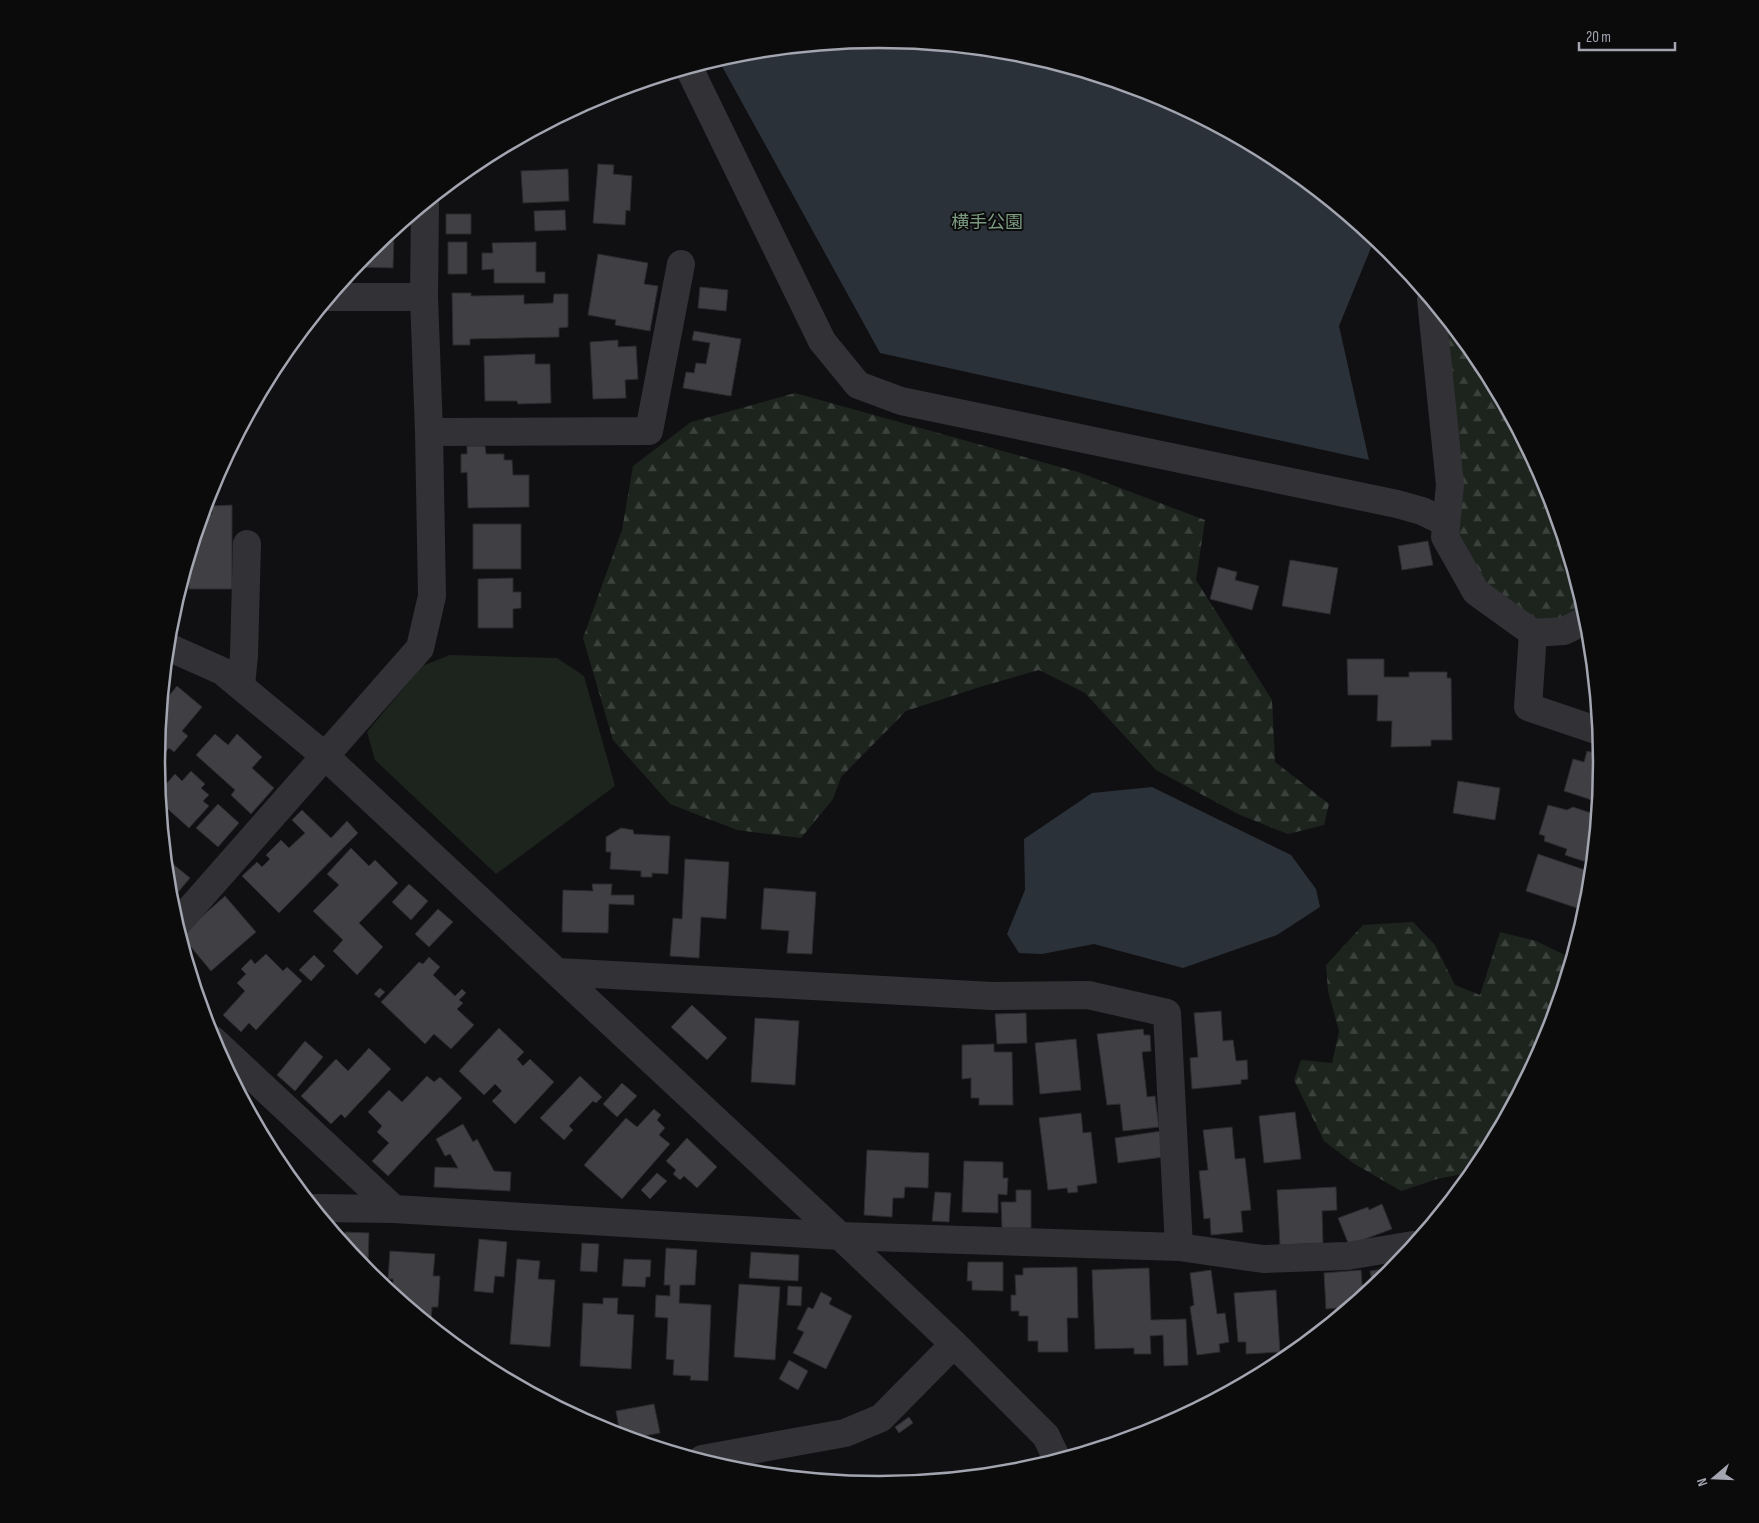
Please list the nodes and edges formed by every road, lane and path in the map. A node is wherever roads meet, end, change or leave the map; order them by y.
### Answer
1 (691, 73) edge
2 (425, 212) edge
3 (681, 264) dead end
4 (338, 297) edge
5 (424, 297) junction
6 (1432, 310) edge
7 (429, 432) junction
8 (1446, 522) junction
9 (246, 544) dead end
10 (1580, 623) edge
11 (1533, 633) junction
12 (175, 650) edge
13 (241, 686) junction
14 (1593, 729) edge
15 (325, 756) junction
16 (183, 917) edge
17 (558, 972) junction
18 (229, 1055) edge
19 (323, 1208) edge
20 (394, 1209) junction
21 (840, 1236) junction
22 (1179, 1247) junction
23 (1402, 1247) edge
24 (954, 1344) junction
25 (1054, 1453) edge
26 (717, 1456) edge

1 - 8 street
2 - 5 street
3 - 7 street
4 - 5 street
5 - 7 street
6 - 8 street
7 - 15 street
8 - 11 street
9 - 13 street
10 - 11 street
11 - 14 street
12 - 13 street
13 - 15 street
15 - 16 street
15 - 17 street
17 - 21 street
17 - 22 street
18 - 20 street
19 - 20 street
20 - 21 street
21 - 22 street
21 - 24 street
22 - 23 street
24 - 25 street
24 - 26 street

